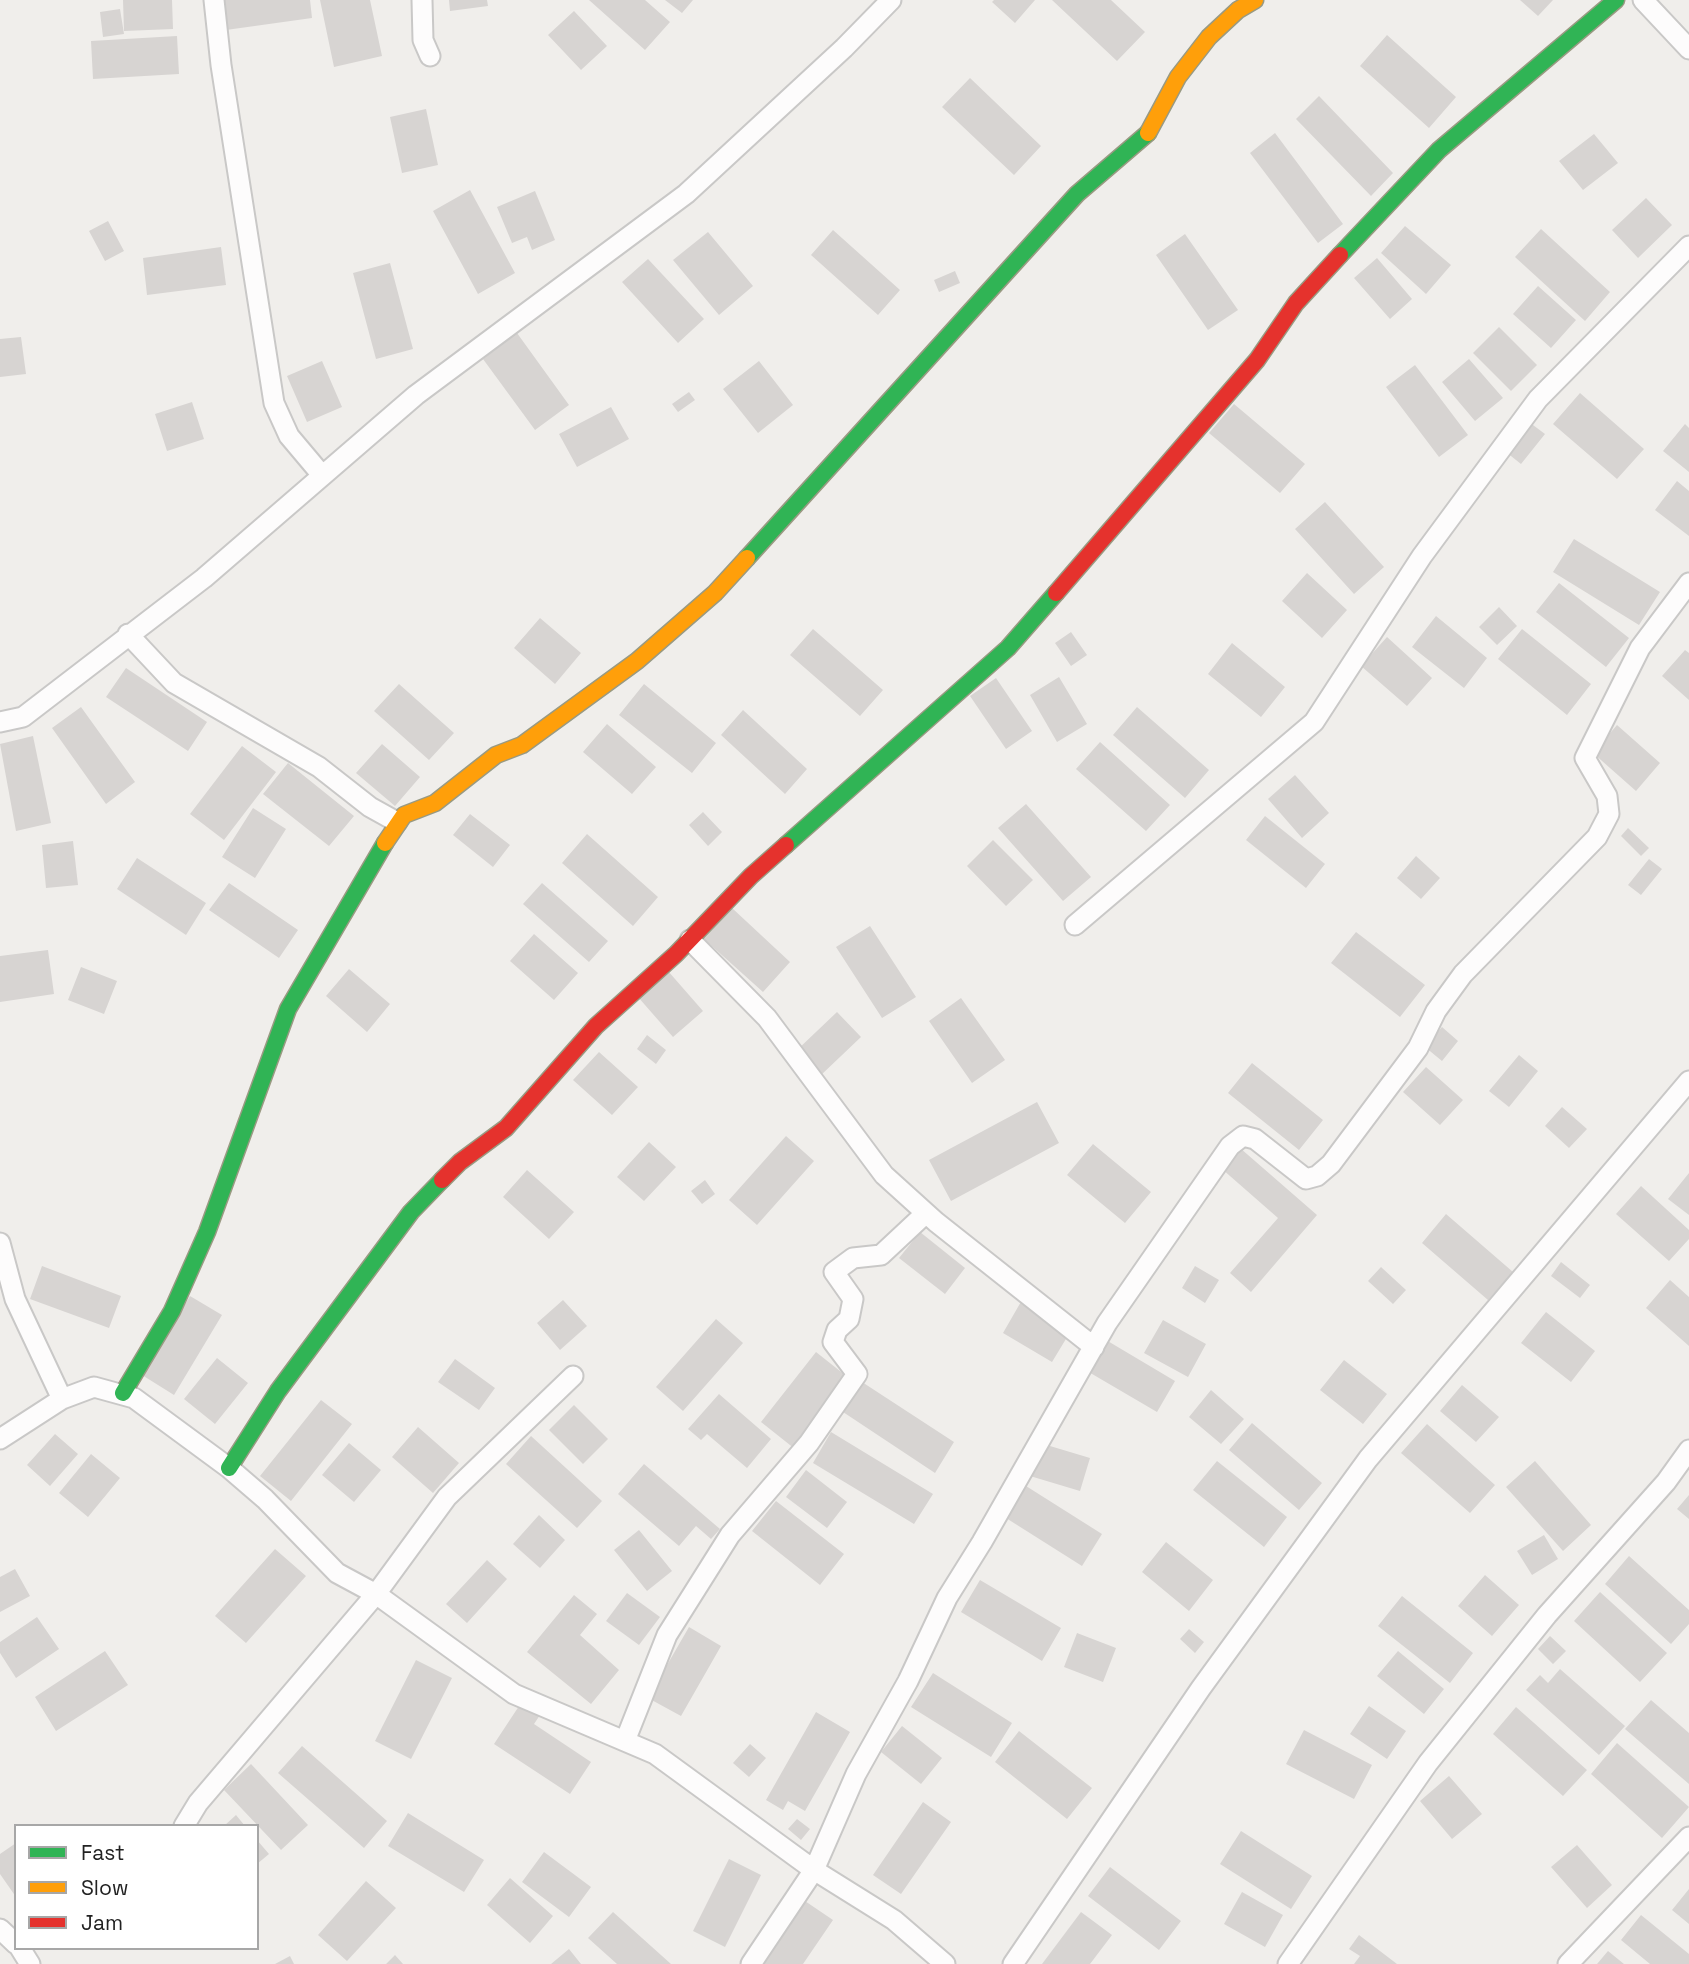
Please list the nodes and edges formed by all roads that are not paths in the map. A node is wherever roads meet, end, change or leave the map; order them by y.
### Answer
1 (214, 0) edge
2 (422, 0) edge
3 (891, 0) edge
4 (1255, 0) edge
5 (1616, 0) edge
6 (1643, 0) edge
7 (1689, 49) edge
8 (430, 56) dead end
9 (1689, 246) edge
10 (321, 474) junction
11 (1689, 583) edge
12 (128, 634) junction
13 (0, 722) edge
14 (397, 822) junction
15 (1075, 925) dead end
16 (690, 940) junction
17 (1689, 1081) edge
18 (926, 1213) junction
19 (0, 1243) edge
20 (1094, 1347) junction
21 (573, 1376) dead end
22 (122, 1393) junction
23 (62, 1399) junction
24 (0, 1439) edge
25 (1689, 1450) edge
26 (229, 1468) junction
27 (376, 1594) junction
28 (625, 1741) junction
29 (185, 1824) edge
30 (1689, 1837) edge
31 (814, 1870) junction
32 (0, 1929) edge
33 (14, 1942) edge
34 (751, 1964) edge
35 (945, 1964) edge
36 (1013, 1964) edge
37 (1288, 1964) edge
38 (1567, 1964) edge

1 - 10 street
2 - 8 street
3 - 10 street
4 - 14 street
5 - 16 street
6 - 7 street
9 - 15 street
10 - 12 street
11 - 20 street
12 - 13 street
12 - 14 street
14 - 22 street
16 - 18 street
16 - 26 street
17 - 36 street
18 - 20 street
18 - 28 street
19 - 23 street
20 - 31 street
21 - 27 street
22 - 23 street
22 - 26 street
23 - 24 street
25 - 37 street
26 - 27 street
27 - 28 street
27 - 29 street
28 - 31 street
30 - 38 street
31 - 34 street
31 - 35 street
32 - 33 street

